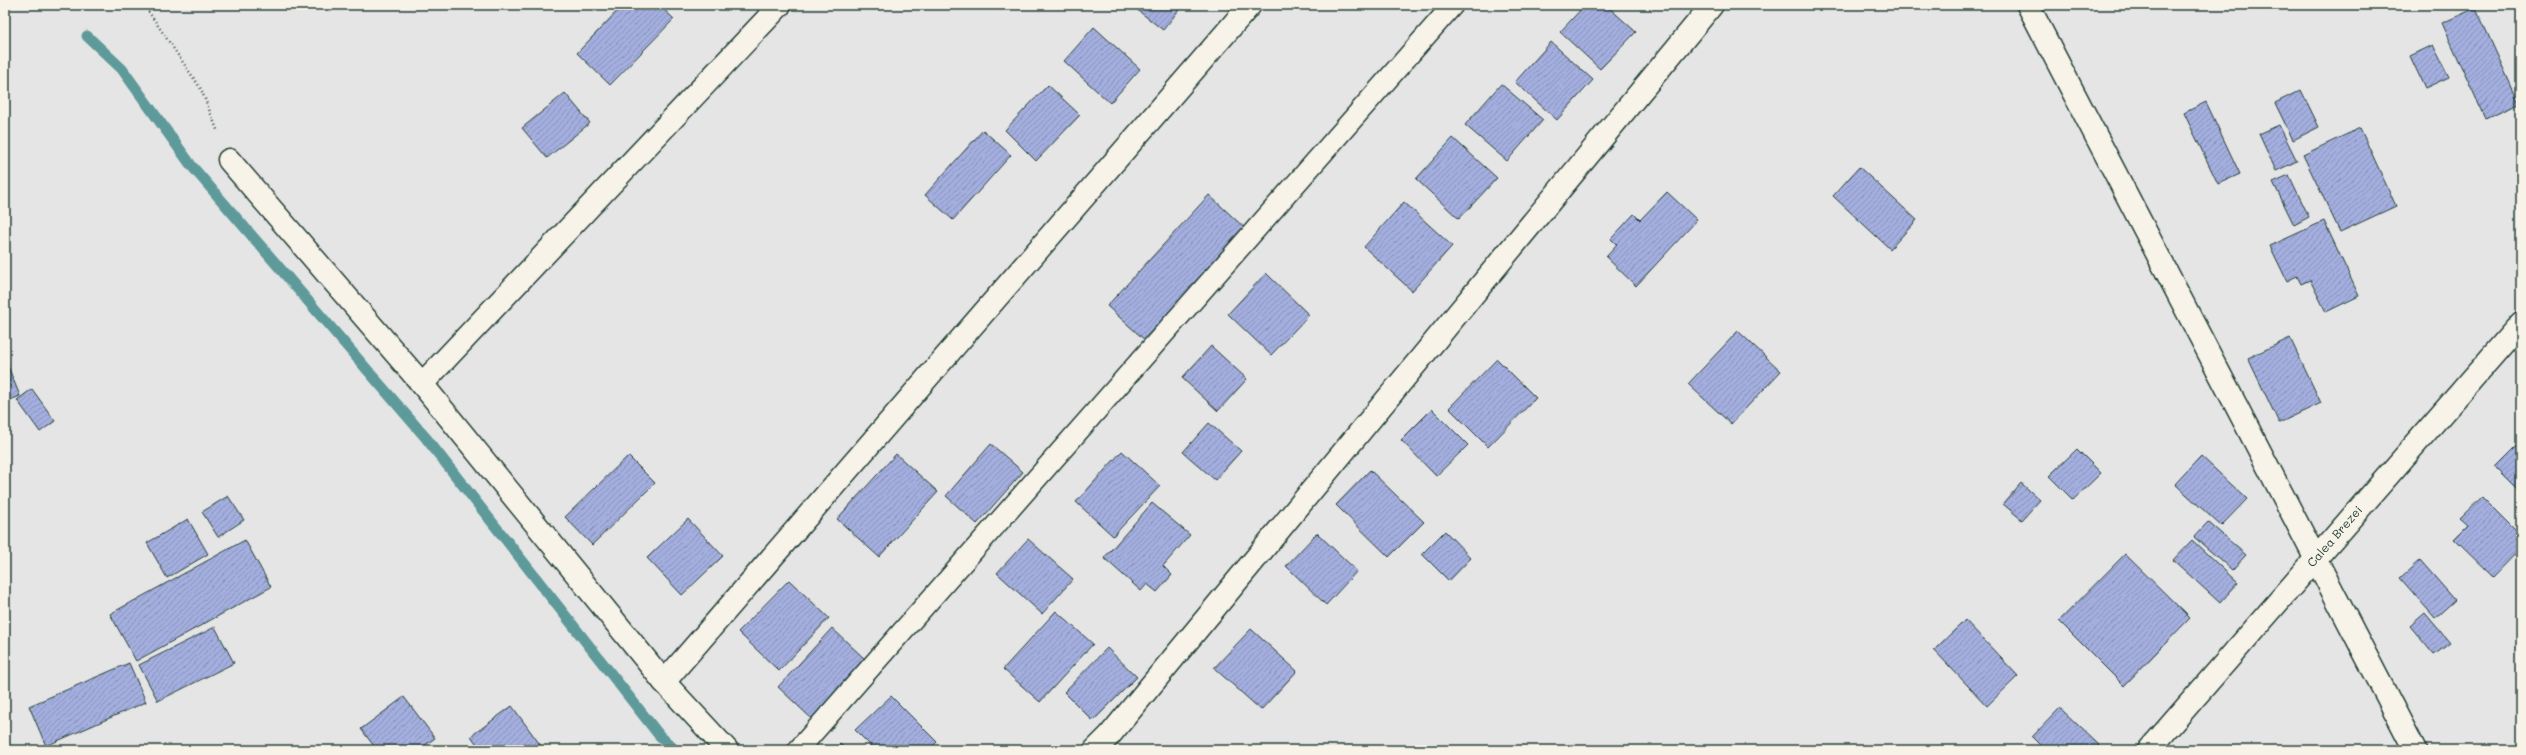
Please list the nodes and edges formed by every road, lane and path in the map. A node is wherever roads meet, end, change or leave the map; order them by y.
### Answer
1 (144, 5) edge
2 (780, 5) edge
3 (1250, 5) edge
4 (1453, 5) edge
5 (1712, 5) edge
6 (2028, 5) edge
7 (228, 160) joint
8 (2521, 323) edge
9 (422, 384) junction
10 (2314, 560) junction
11 (664, 682) junction
12 (727, 750) edge
13 (798, 750) edge
14 (1095, 750) edge
15 (2149, 750) edge
16 (2415, 750) edge

1 - 7 path
2 - 9 street
3 - 11 street
4 - 13 lane
5 - 14 street
6 - 10 street
7 - 9 street
8 - 10 street, Calea Brezei
9 - 11 street
10 - 15 street, Calea Brezei
10 - 16 street
11 - 12 street

